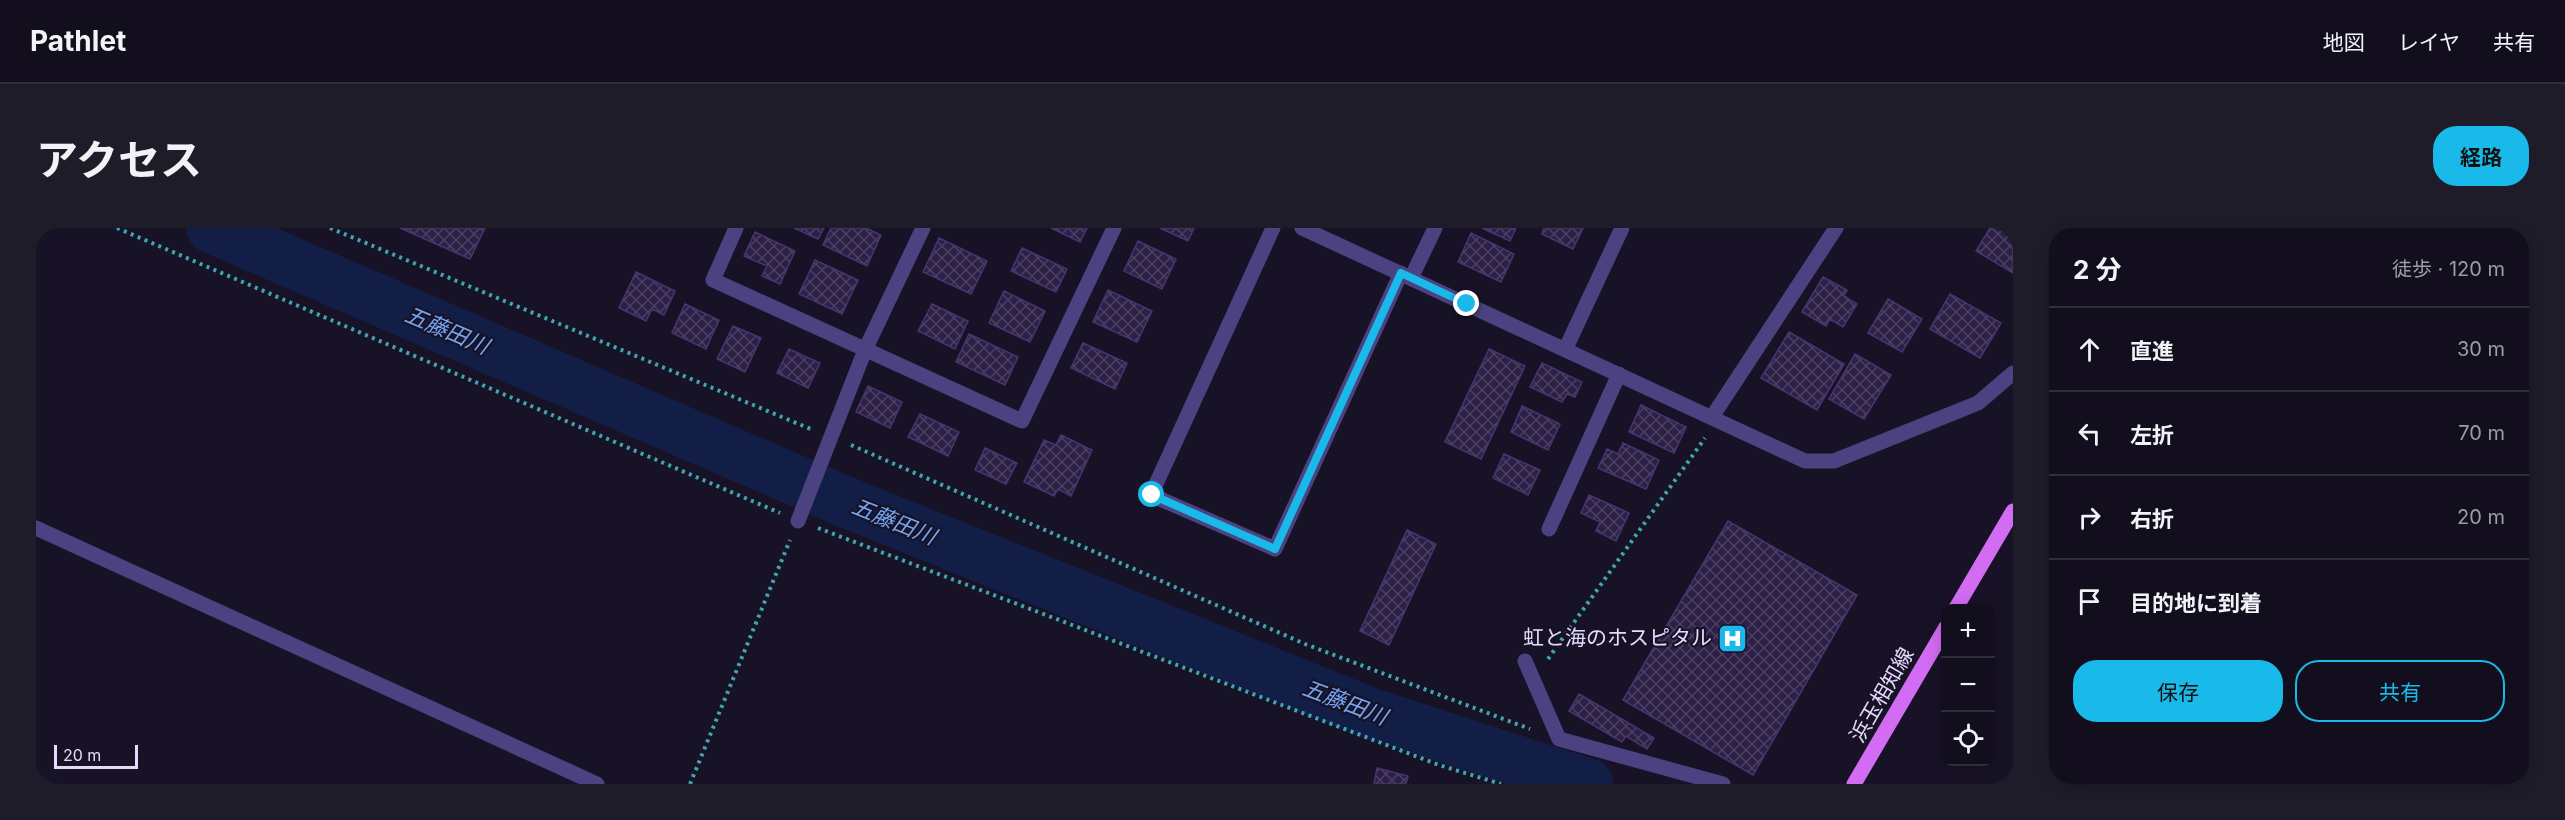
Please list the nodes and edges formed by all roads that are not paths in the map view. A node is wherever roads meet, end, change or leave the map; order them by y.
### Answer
1 (736, 228) edge
2 (923, 228) edge
3 (1114, 228) edge
4 (1273, 228) edge
5 (1302, 228) edge
6 (1435, 228) edge
7 (1622, 228) edge
8 (1836, 228) edge
9 (1406, 276) junction
10 (865, 350) junction
11 (1566, 350) junction
12 (2013, 373) edge
13 (1619, 374) junction
14 (1712, 417) junction
15 (2013, 511) edge
16 (798, 521) road end
17 (36, 528) edge
18 (1549, 529) dead end
19 (1959, 604) edge
20 (1941, 636) edge
21 (1525, 661) dead end
22 (597, 784) edge
23 (1723, 784) edge
24 (1854, 784) edge

1 - 10 street
2 - 10 street
3 - 10 street
4 - 9 street
5 - 9 street
6 - 9 street
7 - 11 street
8 - 14 street
9 - 11 street
10 - 16 street
11 - 13 street
12 - 14 street
13 - 14 street
13 - 18 street
15 - 19 main road
17 - 22 street
20 - 24 main road, 浜玉相知線
21 - 23 street

